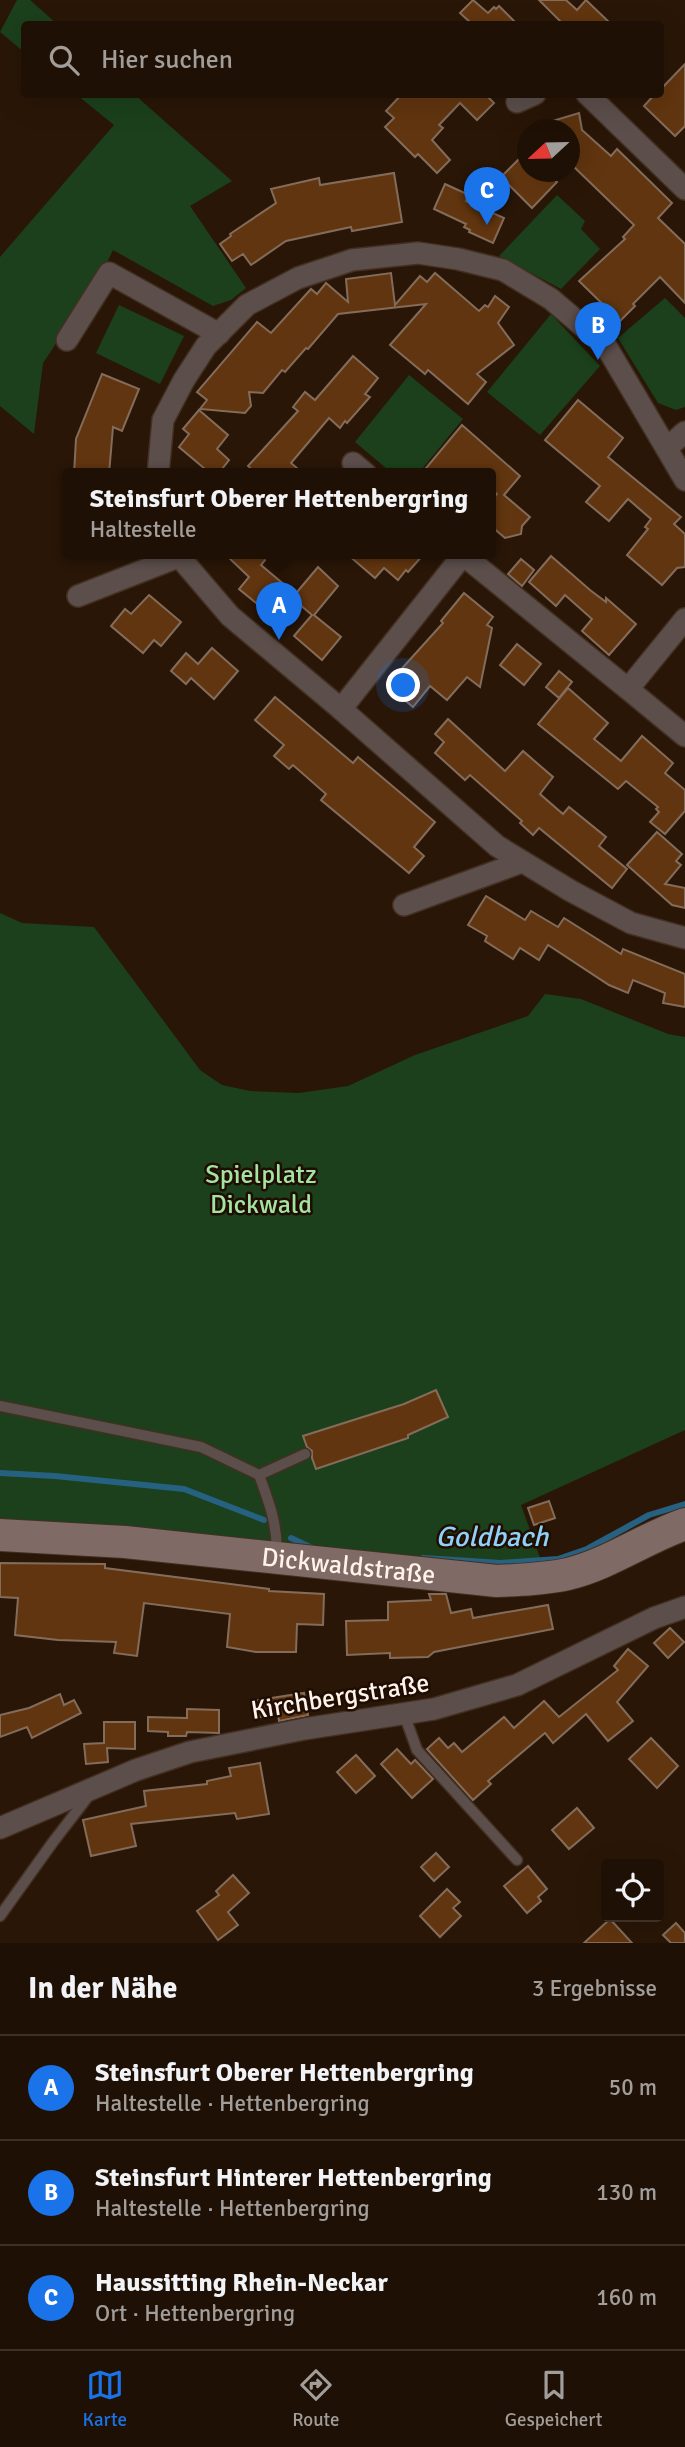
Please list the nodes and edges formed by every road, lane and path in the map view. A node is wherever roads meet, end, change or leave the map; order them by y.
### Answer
1 (591, 98) edge
2 (685, 189) edge
3 (219, 334) junction
4 (67, 340) dead end
5 (685, 432) edge
6 (667, 448) junction
7 (159, 468) edge
8 (685, 480) edge
9 (167, 559) edge
10 (180, 559) edge
11 (459, 559) edge
12 (469, 559) edge
13 (78, 596) dead end
14 (685, 619) edge
15 (628, 689) junction
16 (341, 709) junction
17 (685, 736) edge
18 (522, 862) junction
19 (404, 905) dead end
20 (685, 938) edge
21 (0, 1406) edge
22 (305, 1454) dead end
23 (259, 1475) junction
24 (685, 1524) edge
25 (0, 1535) edge
26 (276, 1559) junction
27 (685, 1607) edge
28 (404, 1714) junction
29 (94, 1790) junction
30 (0, 1828) edge
31 (517, 1860) dead end
32 (0, 1916) edge

1 - 2 street
3 - 4 street
3 - 6 street
3 - 7 street
5 - 6 street
6 - 8 street
9 - 13 street
10 - 16 street
11 - 16 street
12 - 15 street
14 - 15 street
15 - 17 street
16 - 18 street
18 - 19 street
18 - 20 street
21 - 23 lane
22 - 23 lane
23 - 26 lane
24 - 26 street, Dickwaldstraße
25 - 26 street, Dickwaldstraße
27 - 28 street, Kirchbergstraße
28 - 29 street, Kirchbergstraße
28 - 31 lane
29 - 30 street, Kirchbergstraße
29 - 32 lane

